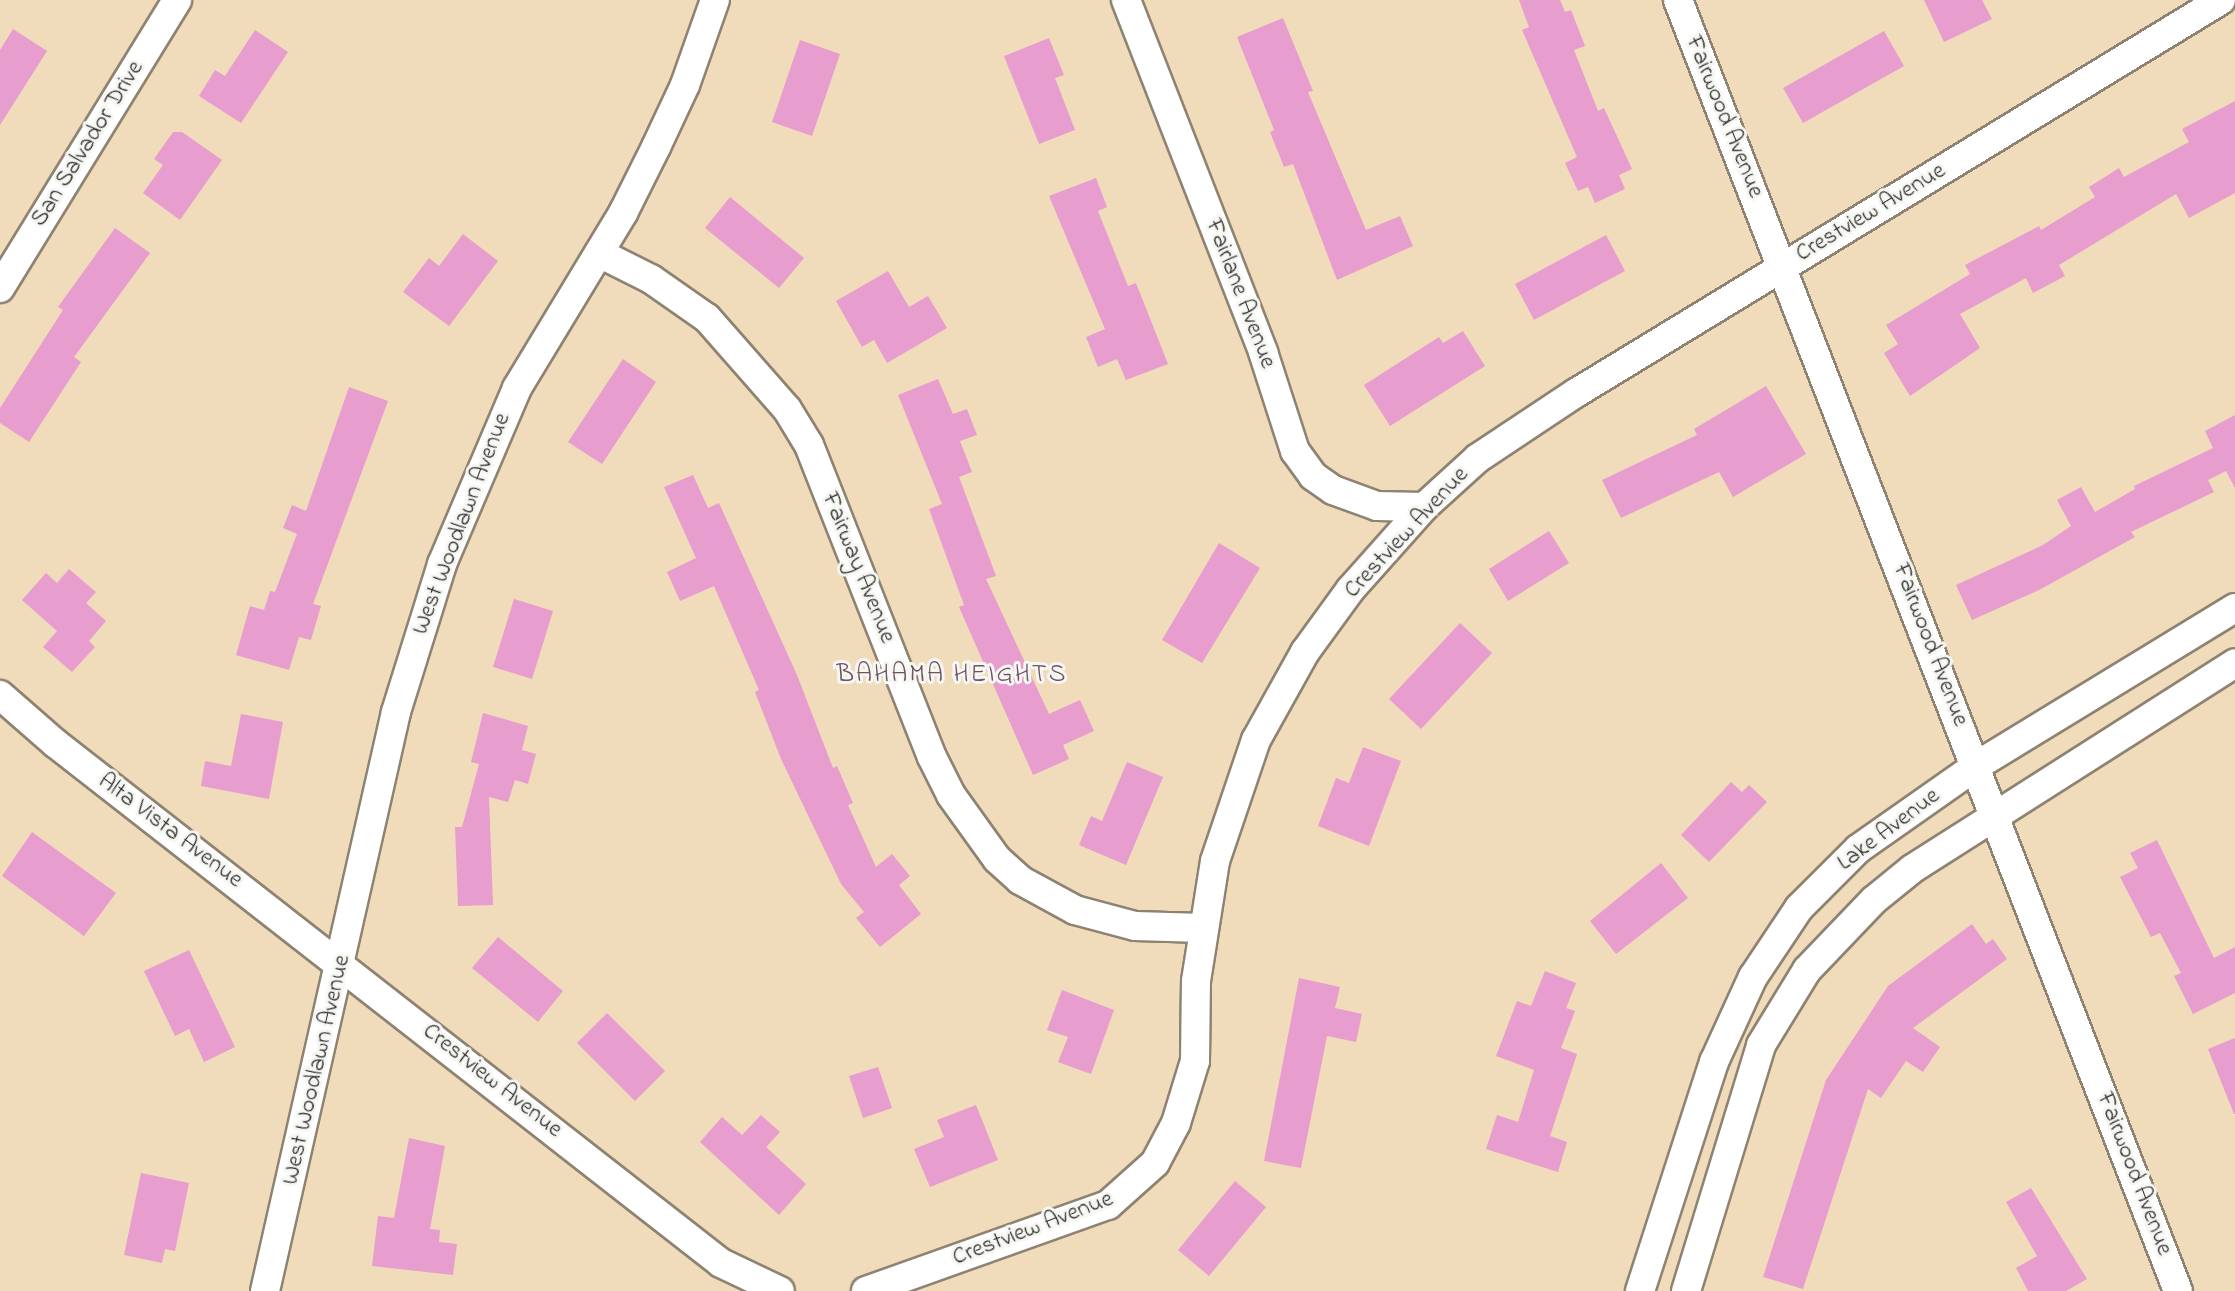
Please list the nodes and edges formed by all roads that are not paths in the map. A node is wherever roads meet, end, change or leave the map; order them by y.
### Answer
1 (177, 0) edge
2 (715, 0) edge
3 (1126, 0) edge
4 (1678, 0) edge
5 (2221, 0) edge
6 (599, 253) junction
7 (1783, 266) junction
8 (0, 288) edge
9 (1424, 507) junction
10 (2235, 608) edge
11 (2235, 663) edge
12 (0, 695) edge
13 (1976, 766) junction
14 (1993, 815) junction
15 (1203, 928) junction
16 (342, 963) junction
17 (265, 1291) edge
18 (780, 1291) edge
19 (866, 1291) edge
20 (1640, 1291) edge
21 (1686, 1291) edge
22 (2178, 1291) edge

1 - 8 street, San Salvador Drive
2 - 6 street, West Woodlawn Avenue
3 - 9 street, Fairlane Avenue
4 - 7 street, Fairwood Avenue
5 - 7 street, Crestview Avenue
6 - 15 street, Fairway Avenue
6 - 16 street, West Woodlawn Avenue
7 - 9 street, Crestview Avenue
7 - 13 street, Fairwood Avenue
9 - 15 street, Crestview Avenue
10 - 13 street, Lake Avenue
11 - 14 street, Lake Avenue
12 - 16 street, Alta Vista Avenue
13 - 14 street, Fairwood Avenue
13 - 20 street, Lake Avenue
14 - 21 street, Lake Avenue
14 - 22 street, Fairwood Avenue
15 - 19 street, Crestview Avenue
16 - 17 street, West Woodlawn Avenue
16 - 18 street, Crestview Avenue

